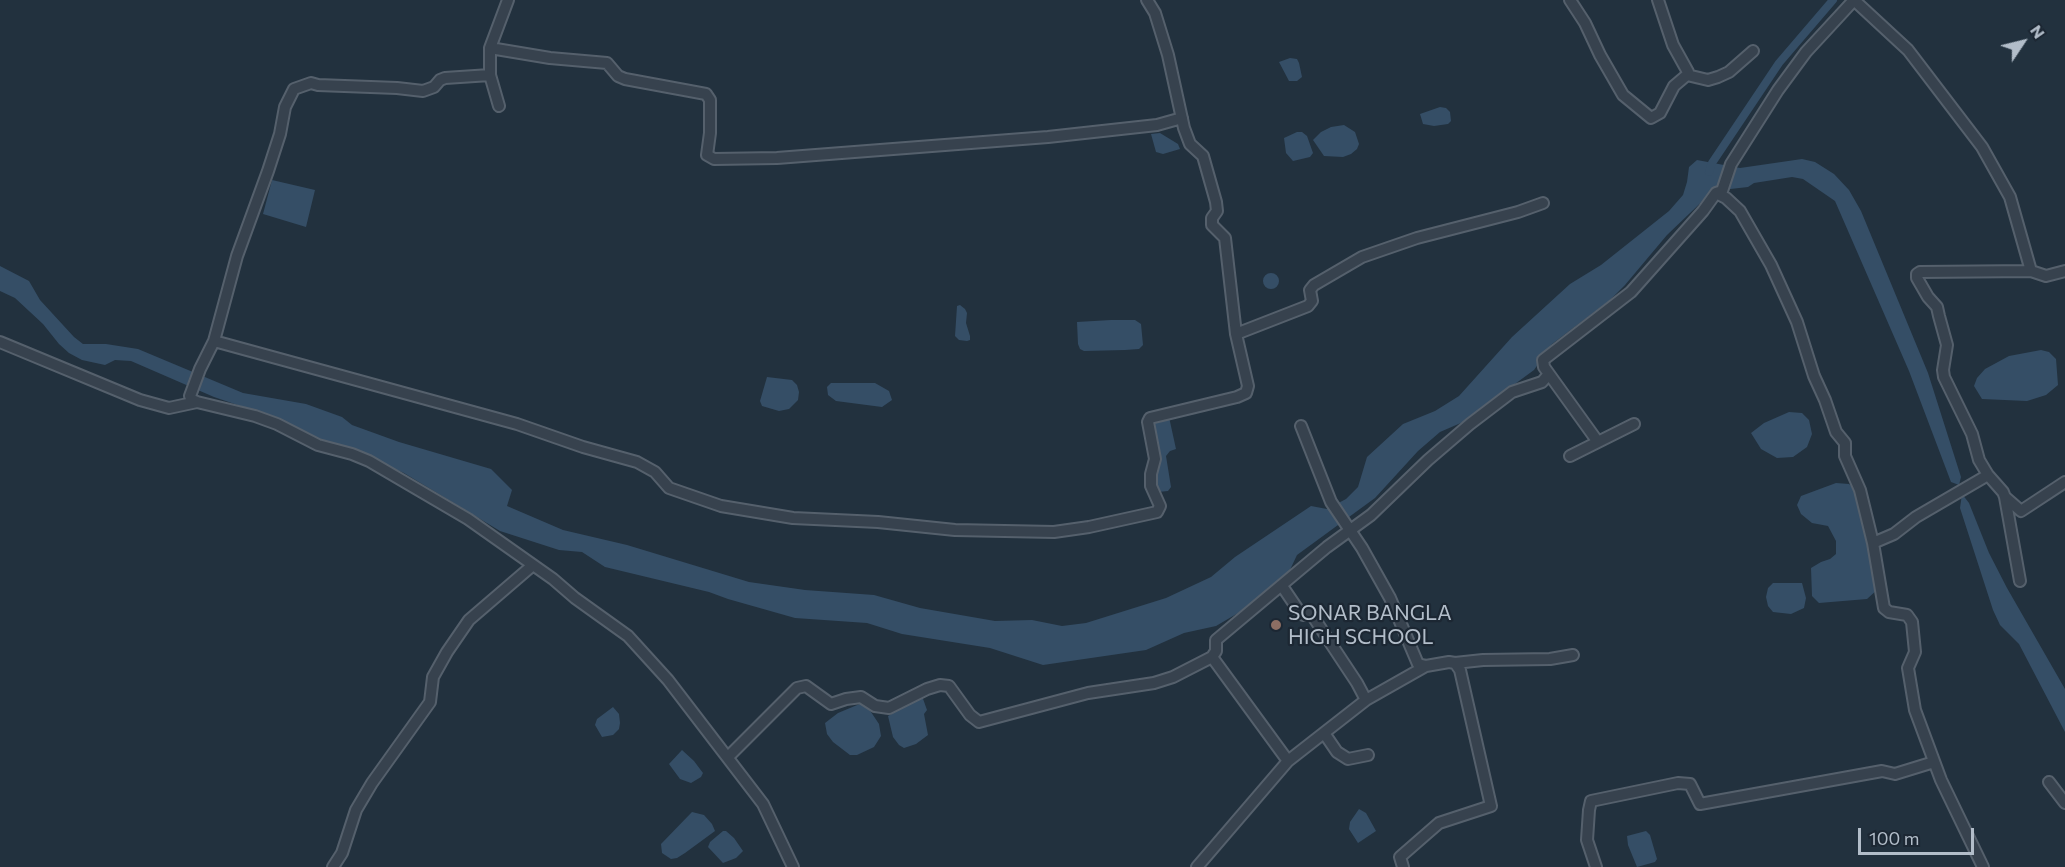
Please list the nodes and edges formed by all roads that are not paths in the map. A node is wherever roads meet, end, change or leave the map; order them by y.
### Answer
1 (508, 0) edge
2 (1146, 0) edge
3 (1570, 0) edge
4 (1658, 0) edge
5 (1854, 0) edge
6 (490, 48) junction
7 (1753, 51) dead end
8 (490, 75) junction
9 (1687, 75) junction
10 (499, 106) dead end
11 (1182, 118) junction
12 (1719, 192) junction
13 (1543, 203) dead end
14 (2031, 271) junction
15 (2065, 272) edge
16 (1236, 334) junction
17 (214, 341) junction
18 (0, 342) edge
19 (1549, 374) junction
20 (194, 399) junction
21 (1634, 424) dead end
22 (1301, 426) dead end
23 (1598, 442) junction
24 (1570, 456) dead end
25 (1988, 475) junction
26 (2065, 482) edge
27 (2005, 497) junction
28 (1348, 528) junction
29 (1873, 543) junction
30 (533, 565) junction
31 (2020, 581) dead end
32 (1282, 586) junction
33 (1573, 654) dead end
34 (1212, 657) junction
35 (1455, 663) junction
36 (1426, 666) junction
37 (1366, 700) junction
38 (1324, 733) junction
39 (1368, 755) dead end
40 (728, 756) junction
41 (1288, 761) junction
42 (1934, 762) junction
43 (2049, 782) dead end
44 (2065, 802) edge
45 (333, 867) edge
46 (793, 867) edge
47 (1197, 867) edge
48 (1403, 867) edge
49 (1596, 867) edge
50 (1983, 867) edge

1 - 6 street
2 - 11 street
3 - 9 street
4 - 9 street
5 - 12 street
5 - 14 street
6 - 8 street
6 - 11 street
7 - 9 street
8 - 10 street
8 - 17 street
11 - 16 street
12 - 19 street
12 - 29 street
13 - 16 street
14 - 15 street
14 - 25 street
16 - 17 street
17 - 20 street
18 - 20 street
19 - 23 street
19 - 28 street
20 - 30 street
21 - 23 street
22 - 28 street
23 - 24 street
25 - 27 street
25 - 29 street
26 - 27 street
27 - 31 street
28 - 32 street
28 - 36 street
29 - 42 street
30 - 40 street
30 - 45 street
32 - 34 street
32 - 37 street
33 - 35 street
34 - 40 street
34 - 41 street
35 - 36 street
35 - 48 street
36 - 37 street
37 - 38 street
38 - 39 street
38 - 41 street
40 - 46 street
41 - 47 street
42 - 49 street
42 - 50 street
43 - 44 street

